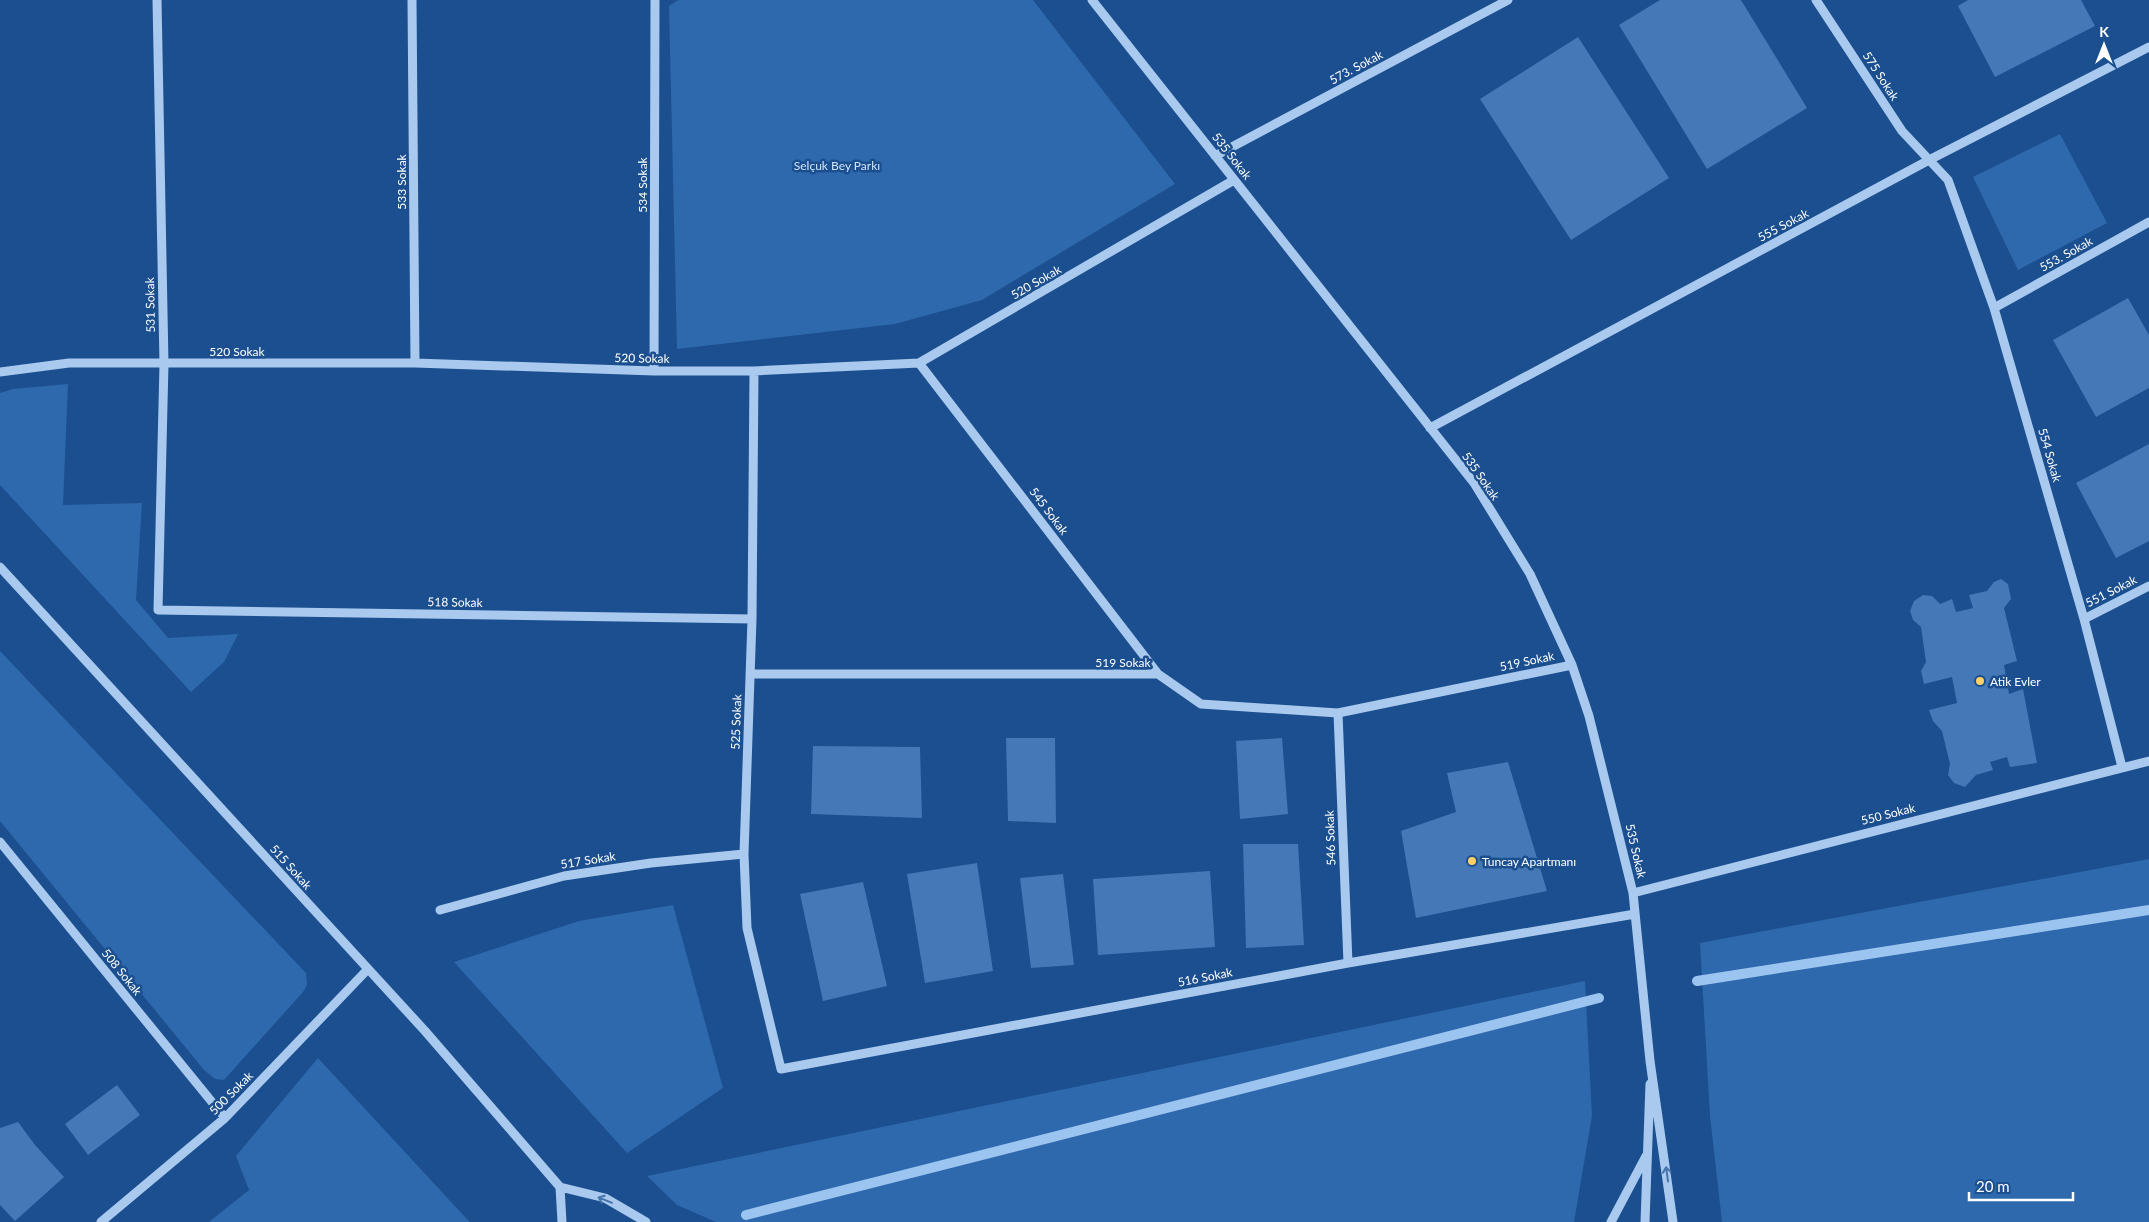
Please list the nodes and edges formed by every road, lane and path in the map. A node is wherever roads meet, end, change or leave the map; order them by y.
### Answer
1 (157, 0) edge
2 (412, 0) edge
3 (655, 0) edge
4 (1092, 0) edge
5 (1508, 0) edge
6 (1816, 0) edge
7 (2149, 47) edge
8 (1215, 156) junction
9 (1931, 160) junction
10 (1234, 180) junction
11 (2149, 222) edge
12 (1994, 308) junction
13 (414, 363) junction
14 (919, 363) junction
15 (164, 364) junction
16 (654, 371) junction
17 (754, 371) junction
18 (0, 372) edge
19 (1430, 428) junction
20 (0, 567) edge
21 (2149, 586) edge
22 (158, 610) joint
23 (752, 619) junction
24 (2084, 619) junction
25 (1572, 665) junction
26 (750, 674) junction
27 (1158, 674) junction
28 (1338, 713) junction
29 (2149, 761) edge
30 (2122, 767) junction
31 (0, 842) edge
32 (744, 854) junction
33 (1633, 893) junction
34 (440, 910) dead end
35 (1634, 914) junction
36 (1348, 962) junction
37 (368, 969) junction
38 (1650, 1061) junction
39 (781, 1069) joint
40 (225, 1118) junction
41 (1647, 1154) junction
42 (560, 1187) junction
43 (101, 1222) edge
44 (562, 1222) edge
45 (646, 1222) edge
46 (1611, 1222) edge
47 (1646, 1222) edge
48 (1674, 1222) edge

1 - 15 street, 531 Sokak
2 - 13 street, 533 Sokak
3 - 16 street, 534 Sokak
4 - 8 street, 535 Sokak
5 - 8 street, 573. Sokak
6 - 9 street, 575 Sokak
7 - 9 street, 555 Sokak
8 - 10 street, 535 Sokak
9 - 12 street, 554 Sokak
9 - 19 street, 555 Sokak
10 - 14 street, 520 Sokak
10 - 19 street, 535 Sokak
11 - 12 street, 553. Sokak
12 - 24 street, 554 Sokak
13 - 15 street, 520 Sokak
13 - 16 street, 520 Sokak
14 - 17 street, 520 Sokak
14 - 27 street, 545 Sokak
15 - 18 street, 520 Sokak
15 - 22 street, 531 Sokak
16 - 17 street, 520 Sokak
17 - 23 street, 525 Sokak
19 - 25 street, 535 Sokak
20 - 37 street, 515 Sokak
21 - 24 street, 551 Sokak
22 - 23 street, 518 Sokak
23 - 26 street, 525 Sokak
24 - 30 street, 554 Sokak
25 - 28 street, 519 Sokak
25 - 33 street, 535 Sokak
26 - 27 street, 519 Sokak
26 - 32 street, 525 Sokak
27 - 28 street, 519 Sokak
28 - 36 street, 546 Sokak
29 - 30 street, 550 Sokak
30 - 33 street, 550 Sokak
31 - 40 street, 508 Sokak
32 - 34 street, 517 Sokak
32 - 39 street, 525 Sokak
33 - 35 street, 535 Sokak
35 - 36 street, 516 Sokak
35 - 38 street, 535 Sokak
36 - 39 street, 516 Sokak
37 - 40 street, 500 Sokak
37 - 42 street, 515 Sokak
38 - 41 street, 535 Sokak
48 -> 38 street, 535 Sokak
40 - 43 street, 500 Sokak
41 - 46 street
41 - 47 street, 535 Sokak
42 - 44 street
45 -> 42 street

